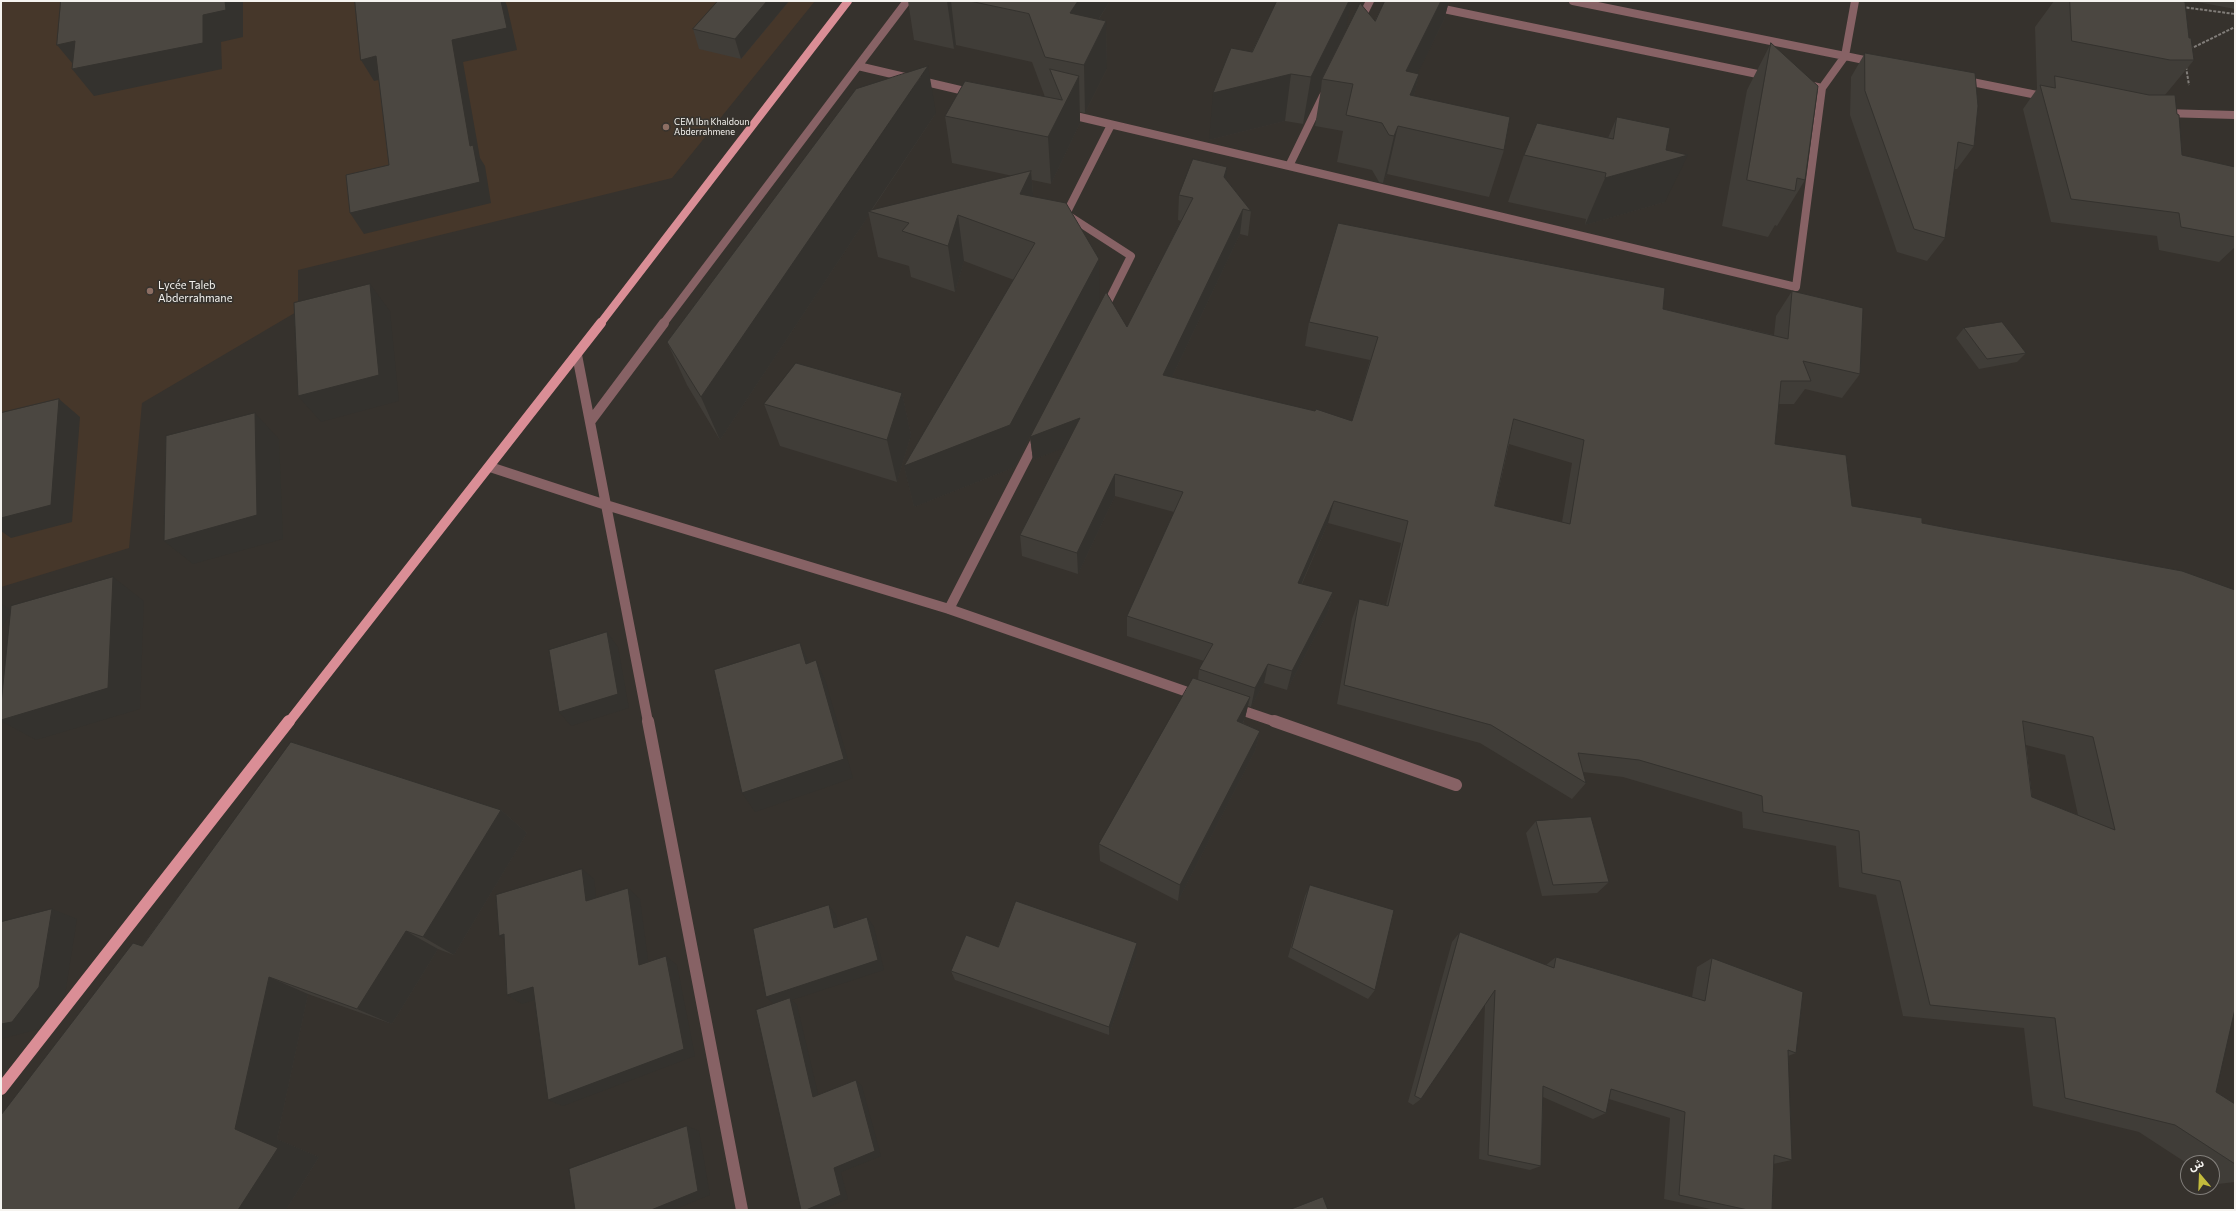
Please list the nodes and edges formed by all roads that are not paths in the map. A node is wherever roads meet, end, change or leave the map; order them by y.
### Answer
1 (848, 1) edge
2 (907, 1) edge
3 (1370, 1) edge
4 (1573, 1) edge
5 (1855, 1) edge
6 (1426, 6) edge
7 (1356, 30) edge
8 (1845, 56) junction
9 (1883, 64) edge
10 (858, 66) junction
11 (1776, 78) edge
12 (1952, 78) edge
13 (1799, 83) edge
14 (1328, 87) edge
15 (1822, 88) junction
16 (981, 94) edge
17 (2052, 98) edge
18 (1058, 112) edge
19 (2152, 113) edge
20 (2235, 115) edge
21 (1111, 125) junction
22 (1289, 166) junction
23 (1099, 319) edge
24 (577, 356) junction
25 (590, 422) junction
26 (1040, 432) edge
27 (490, 467) junction
28 (606, 505) junction
29 (949, 609) junction
30 (1210, 700) edge
31 (1225, 705) edge
32 (1456, 786) dead end
33 (1, 1088) edge
34 (742, 1210) edge

1 - 24 main road
2 - 10 street
3 - 7 street
4 - 8 street
5 - 8 street
6 - 11 street
8 - 9 street
8 - 15 street
10 - 16 street
10 - 25 street
12 - 17 street
13 - 15 street
14 - 22 street
15 - 22 street
18 - 21 street
19 - 20 street
21 - 22 street
21 - 23 street
24 - 25 street
24 - 27 main road
25 - 28 street
26 - 29 street
27 - 28 street
27 - 33 main road
28 - 29 street
28 - 34 street
29 - 30 street
31 - 32 street

